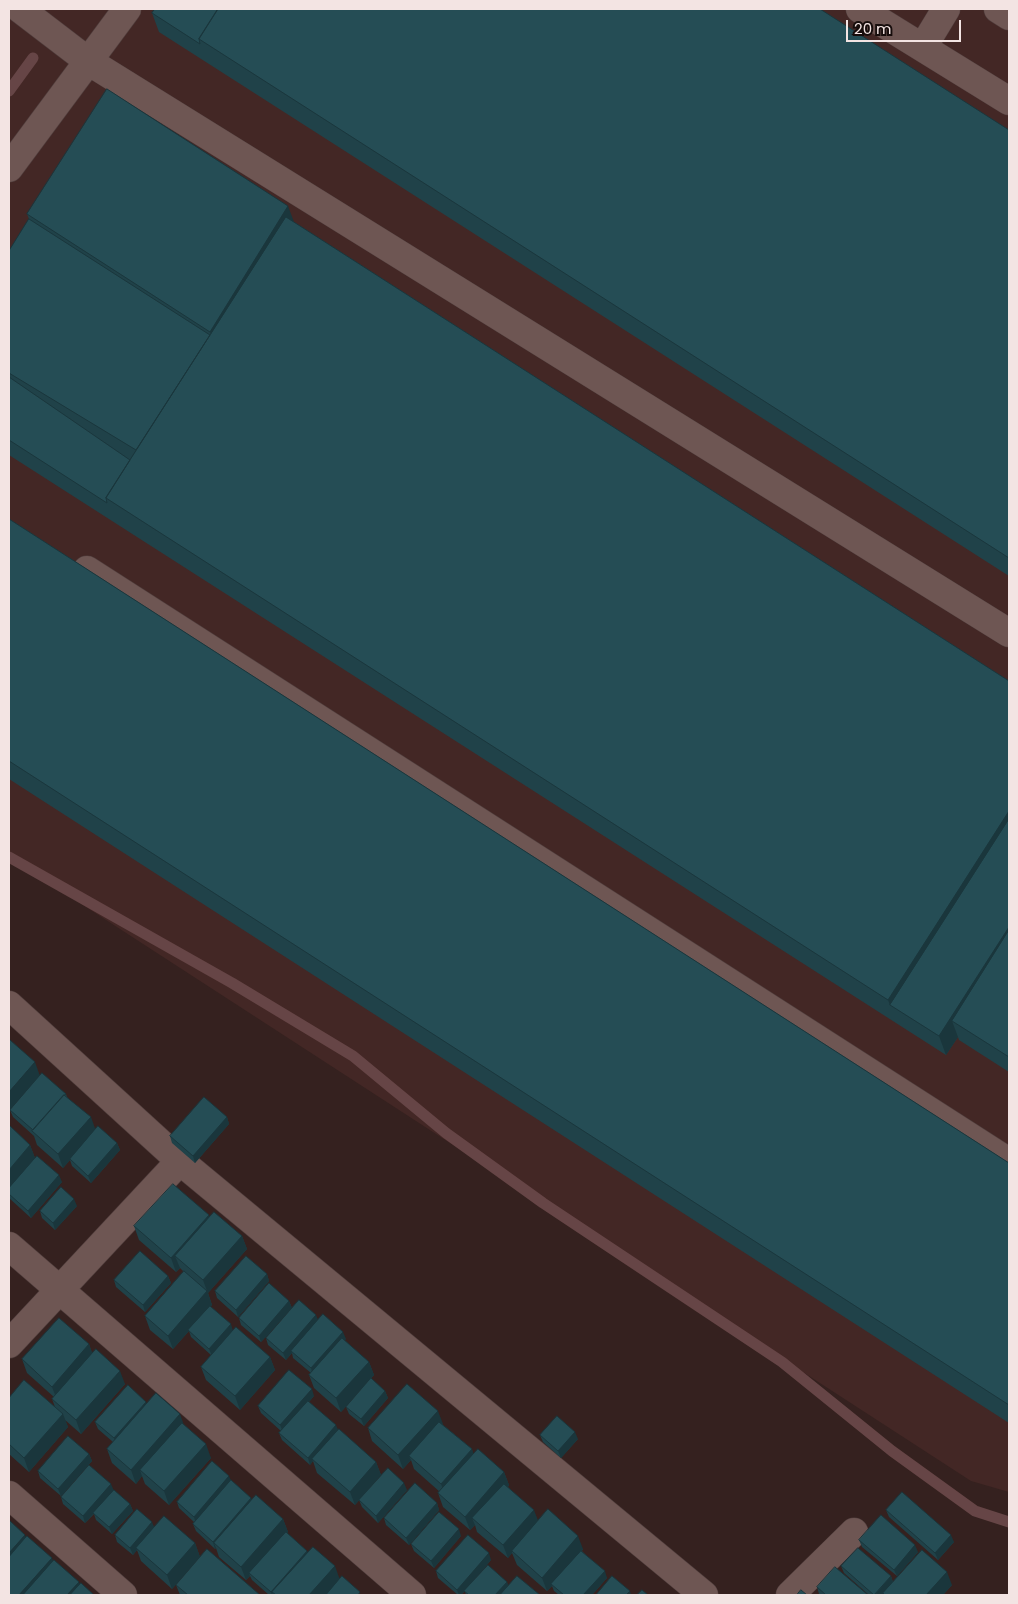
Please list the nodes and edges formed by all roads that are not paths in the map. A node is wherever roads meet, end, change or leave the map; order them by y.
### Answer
1 (20, 9) edge
2 (127, 9) edge
3 (860, 9) edge
4 (946, 9) edge
5 (998, 9) edge
6 (1009, 16) edge
7 (922, 47) junction
8 (88, 61) junction
9 (1009, 101) edge
10 (9, 168) edge
11 (68, 557) edge
12 (1009, 633) edge
13 (9, 1005) edge
14 (180, 1161) junction
15 (1009, 1162) edge
16 (9, 1246) edge
17 (59, 1290) junction
18 (9, 1344) edge
19 (9, 1495) edge
20 (854, 1532) dead end
21 (123, 1595) edge
22 (412, 1595) edge
23 (704, 1595) edge
24 (790, 1595) edge

1 - 8 street
2 - 8 street
3 - 7 street
4 - 7 street
5 - 6 street
7 - 9 street
8 - 10 street
8 - 12 street
11 - 15 street
13 - 14 street
14 - 17 street
14 - 23 street
16 - 17 street
17 - 18 street
17 - 22 street
19 - 21 street
20 - 24 street

